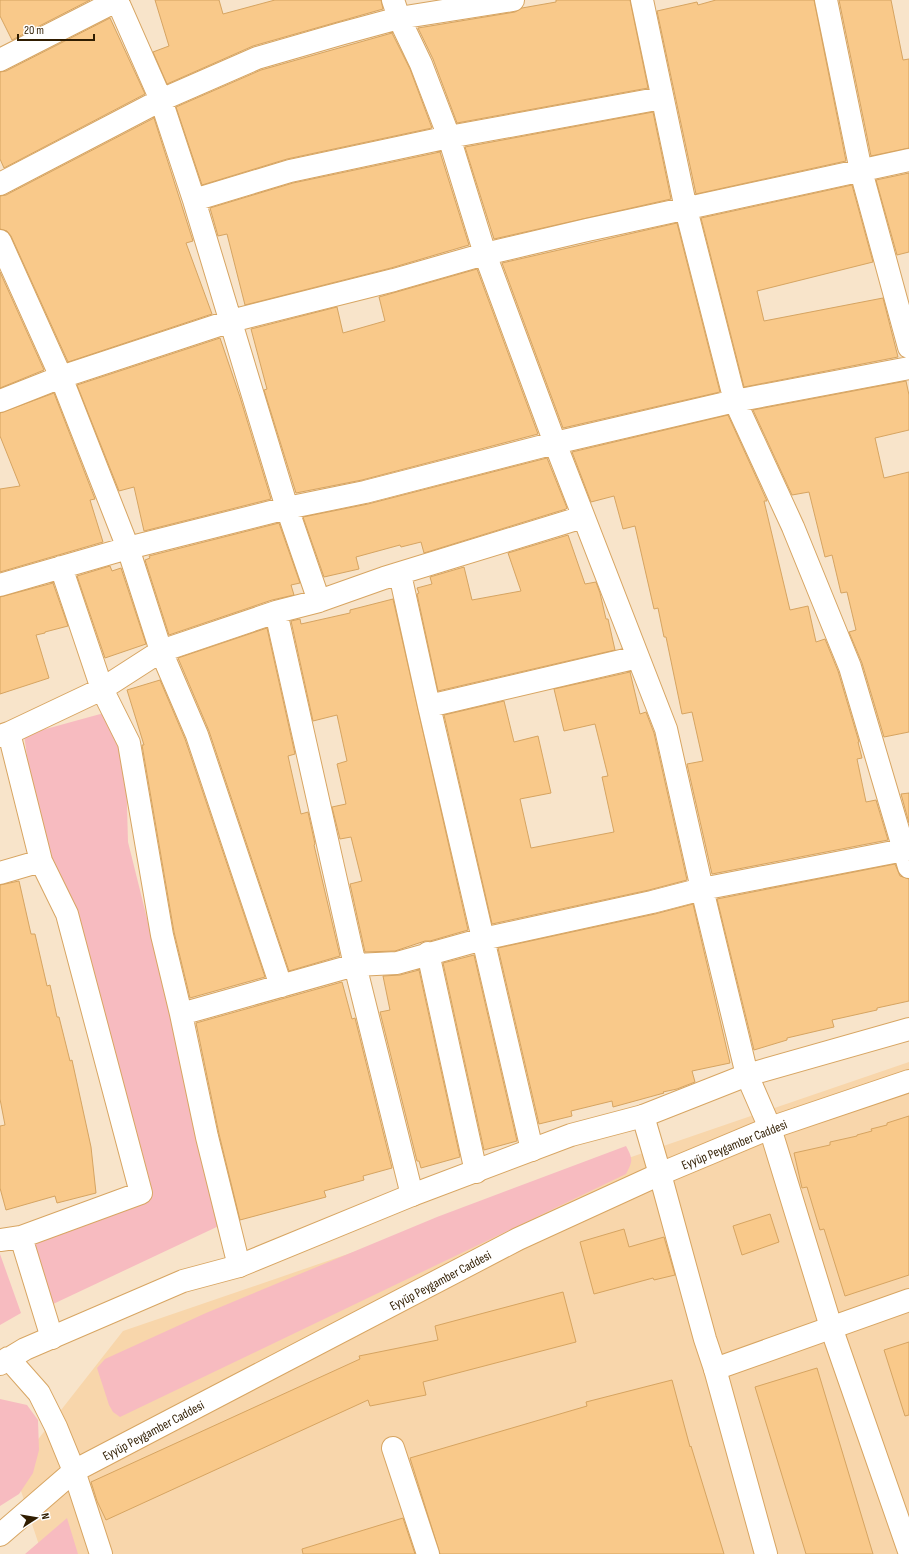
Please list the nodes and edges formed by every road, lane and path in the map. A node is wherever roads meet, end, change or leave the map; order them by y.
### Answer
1 (118, 0) edge
2 (513, 0) edge
3 (826, 0) edge
4 (646, 1) edge
5 (396, 9) edge
6 (0, 60) edge
7 (662, 98) junction
8 (161, 100) junction
9 (449, 137) junction
10 (909, 160) edge
11 (861, 171) junction
12 (0, 184) edge
13 (194, 200) junction
14 (686, 209) junction
15 (0, 241) edge
16 (485, 254) junction
17 (231, 321) junction
18 (909, 347) edge
19 (909, 368) edge
20 (61, 377) junction
21 (0, 401) edge
22 (735, 401) junction
23 (555, 443) junction
24 (287, 508) junction
25 (583, 517) junction
26 (128, 548) junction
27 (61, 567) junction
28 (400, 574) junction
29 (0, 585) edge
30 (319, 601) junction
31 (276, 612) junction
32 (161, 651) junction
33 (638, 657) junction
34 (102, 689) junction
35 (429, 706) junction
36 (4, 735) edge
37 (908, 856) edge
38 (41, 860) junction
39 (0, 873) edge
40 (702, 890) junction
41 (483, 938) junction
42 (428, 953) junction
43 (355, 965) junction
44 (281, 986) junction
45 (181, 1014) junction
46 (909, 1029) edge
47 (747, 1075) junction
48 (909, 1081) edge
49 (642, 1116) junction
50 (770, 1128) junction
51 (532, 1150) junction
52 (476, 1172) junction
53 (660, 1174) junction
54 (412, 1195) junction
55 (10, 1239) edge
56 (239, 1266) junction
57 (909, 1300) edge
58 (831, 1327) junction
59 (52, 1338) junction
60 (4, 1361) edge
61 (715, 1369) junction
62 (393, 1448) dead end
63 (74, 1471) junction
64 (0, 1535) edge
65 (909, 1551) edge
66 (101, 1554) edge
67 (428, 1554) edge
68 (766, 1554) edge

1 - 6 street
1 - 8 street
2 - 5 street
3 - 11 street
4 - 7 street
5 - 8 street
5 - 9 street
7 - 9 street
7 - 14 street
8 - 12 street
8 - 13 street
9 - 13 street
9 - 16 street
10 - 11 street
11 - 14 street
11 - 18 street
13 - 17 street
14 - 16 street
14 - 22 street
15 - 20 street
16 - 17 street
16 - 23 street
17 - 20 street
17 - 24 street
19 - 22 street
20 - 21 street
20 - 26 street
22 - 23 street
22 - 37 street
23 - 24 street
23 - 25 street
24 - 26 street
24 - 30 street
25 - 28 street
25 - 33 street
26 - 27 street
26 - 32 street
27 - 29 street
27 - 34 street
28 - 30 street
28 - 35 street
30 - 31 street
31 - 32 street
31 - 43 street
32 - 34 street
32 - 44 street
33 - 35 street
33 - 40 street
34 - 36 street
34 - 45 street
35 - 41 street
36 - 38 street
37 - 40 street
38 - 39 street
38 - 55 street
40 - 41 street
40 - 47 street
41 - 42 street
41 - 51 street
42 - 43 street
42 - 52 street
43 - 44 street
43 - 54 street
44 - 45 street
45 - 56 street
46 - 47 street
47 - 49 street
47 - 50 street
48 - 50 street, Eyyüp Peygamber Caddesi
49 - 51 street
49 - 53 street
50 - 53 street, Eyyüp Peygamber Caddesi
50 - 58 street
51 - 52 street
52 - 54 street
53 - 61 street
53 - 63 street, Eyyüp Peygamber Caddesi
54 - 56 street
55 - 59 street
56 - 59 street
57 - 58 street
58 - 61 street
58 - 65 street
59 - 60 street
60 - 63 street
61 - 68 street
62 - 67 street
63 - 64 street, Eyyüp Peygamber Caddesi
63 - 66 street

